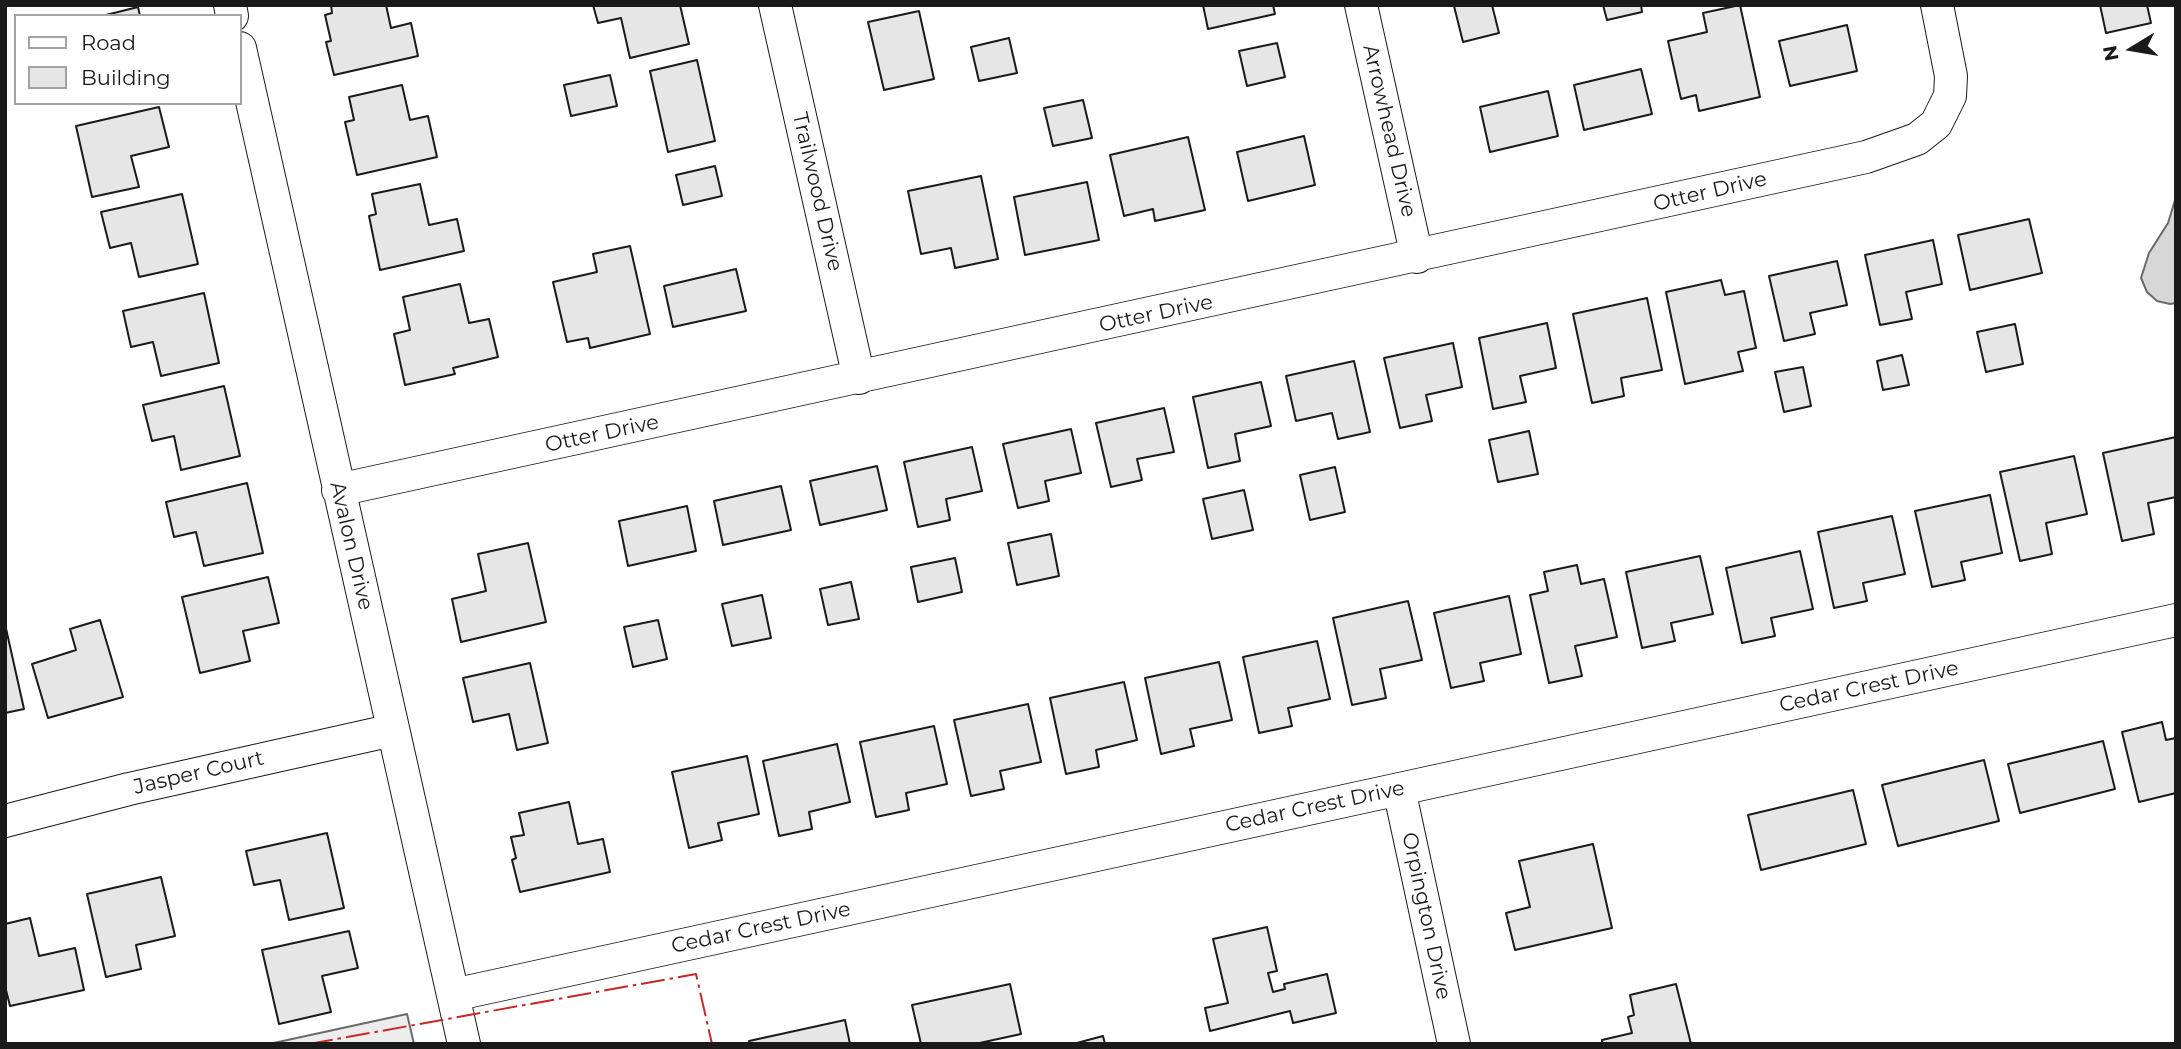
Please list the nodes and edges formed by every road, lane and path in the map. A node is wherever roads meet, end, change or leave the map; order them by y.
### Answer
1 (775, 5) edge
2 (1361, 5) edge
3 (1937, 5) edge
4 (242, 57) edge
5 (1417, 257) junction
6 (859, 378) junction
7 (338, 490) junction
8 (2176, 620) edge
9 (393, 730) junction
10 (1399, 789) junction
11 (5, 821) edge
12 (453, 995) junction
13 (464, 1044) edge
14 (1454, 1044) edge

1 - 6 street, Trailwood Drive
2 - 5 street, Arrowhead Drive
3 - 5 street, Otter Drive
4 - 7 street, Avalon Drive
5 - 6 street, Otter Drive
6 - 7 street, Otter Drive
7 - 9 street, Avalon Drive
8 - 10 street, Cedar Crest Drive
9 - 11 street, Jasper Court
9 - 12 street, Avalon Drive
10 - 12 street, Cedar Crest Drive
10 - 14 street, Orpington Drive
12 - 13 street, Avalon Drive

